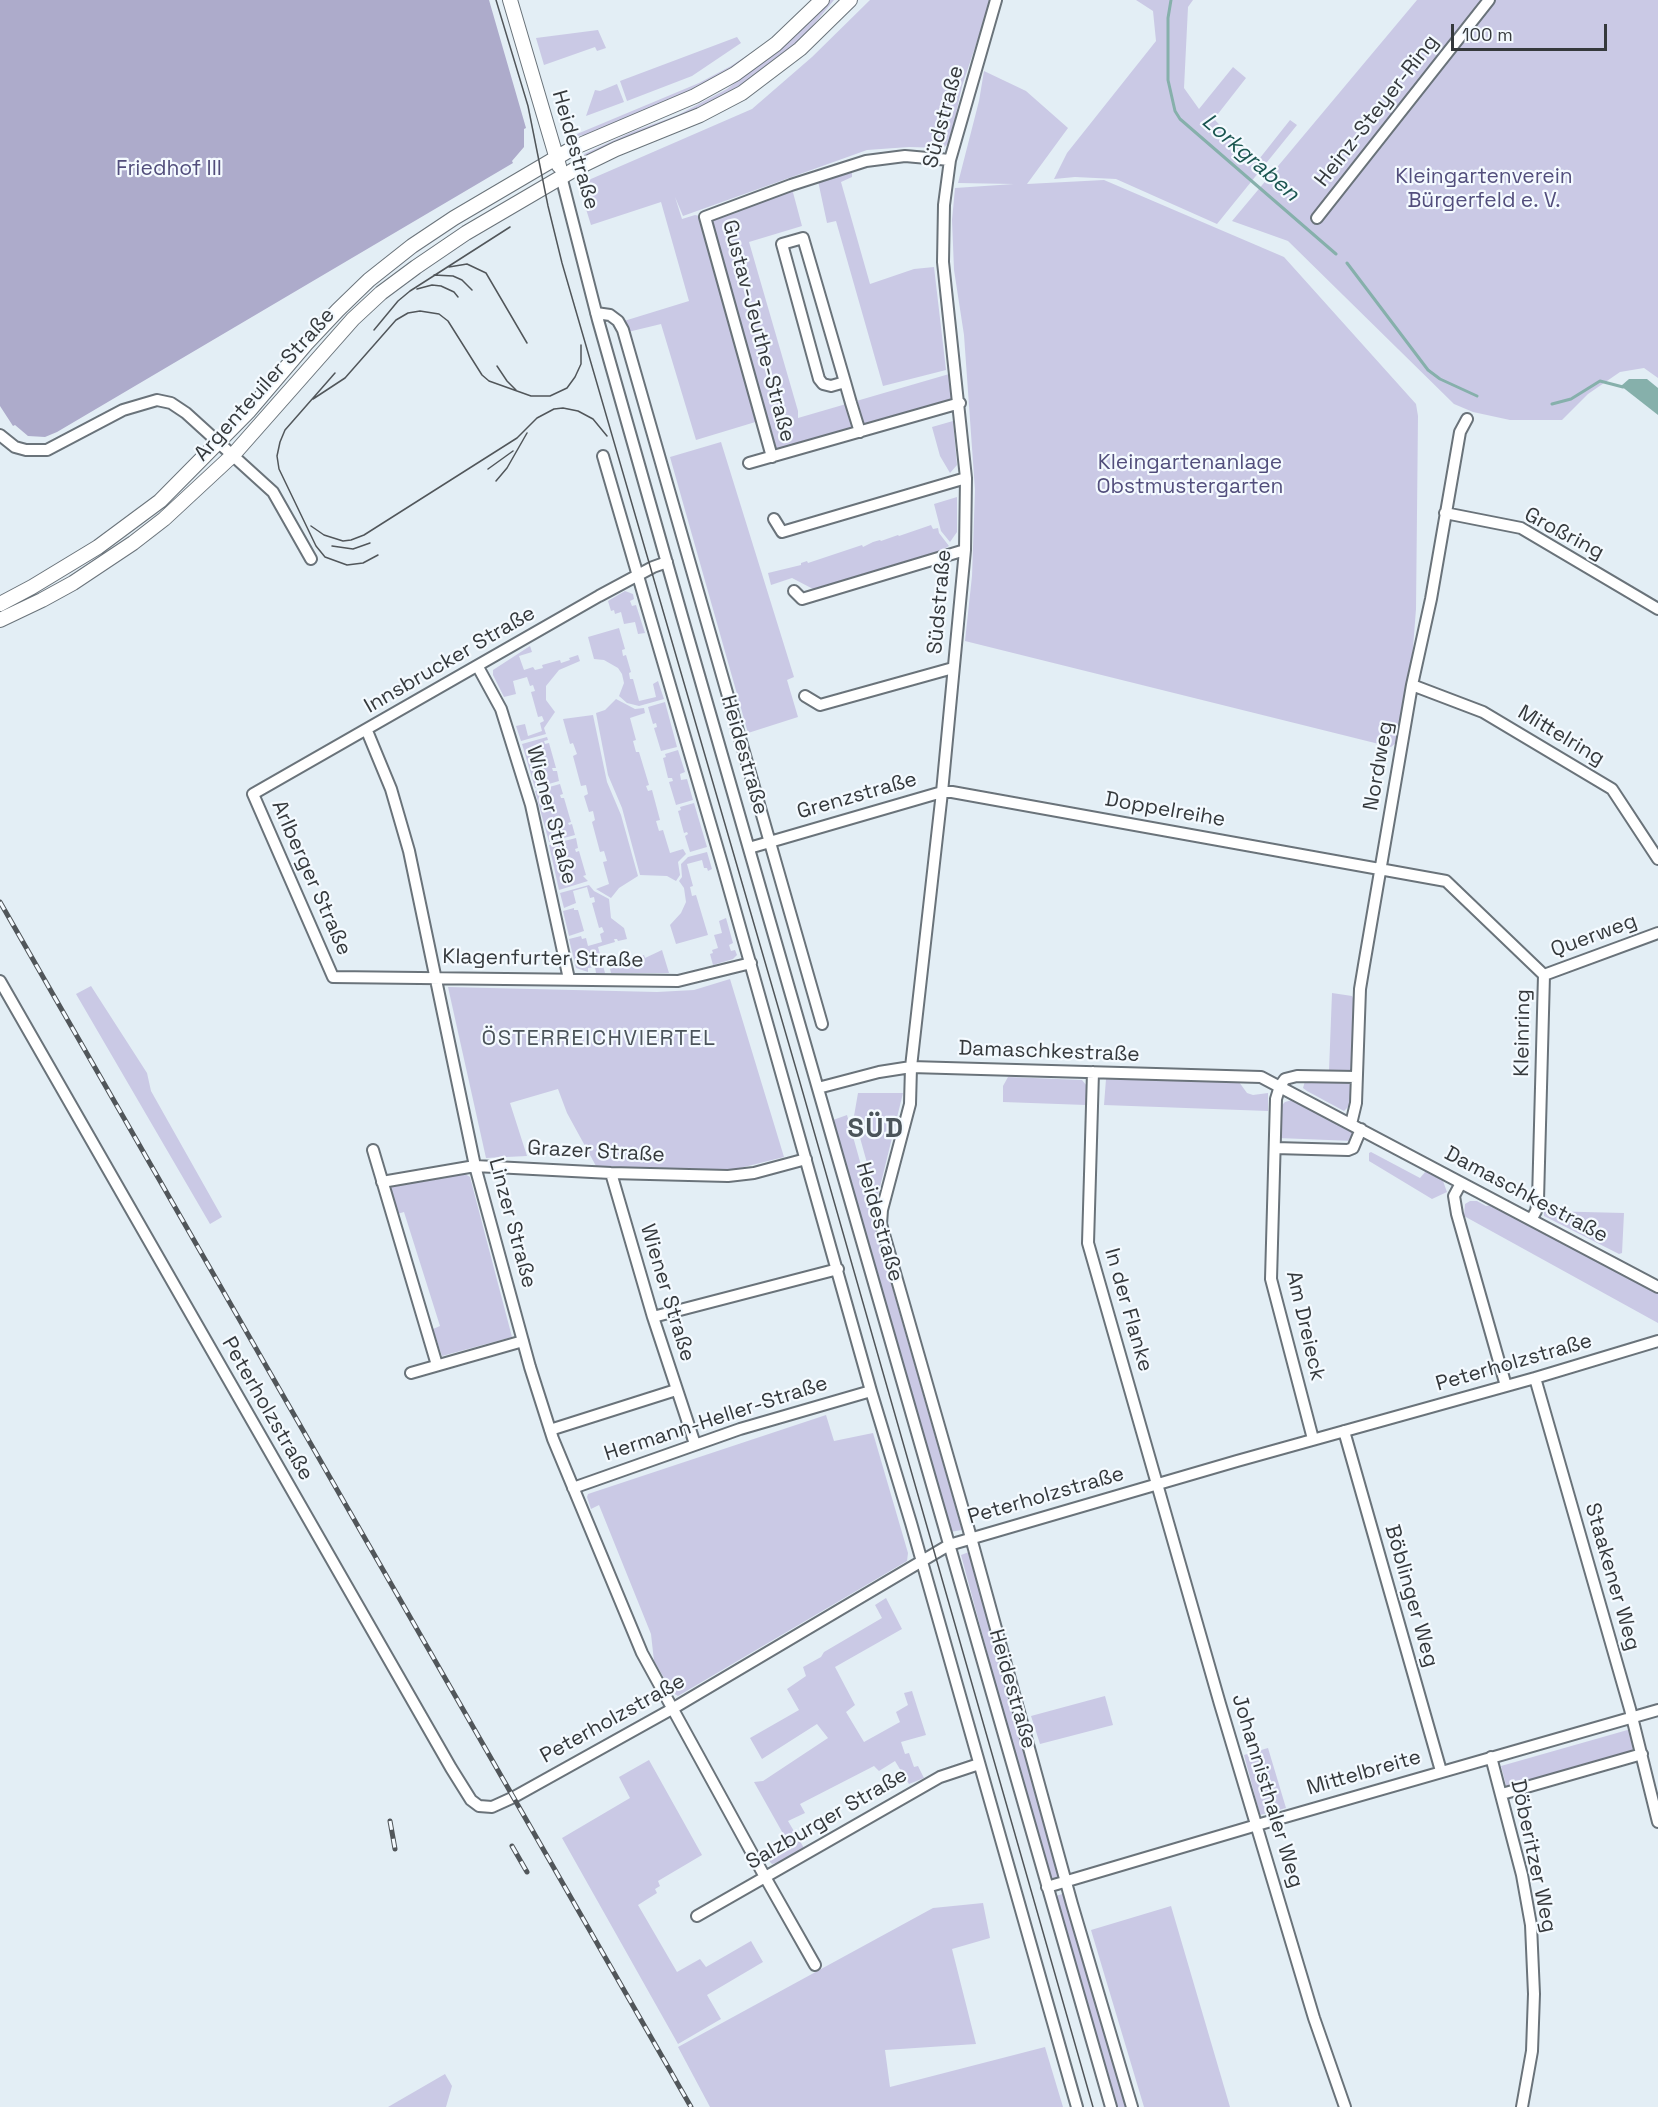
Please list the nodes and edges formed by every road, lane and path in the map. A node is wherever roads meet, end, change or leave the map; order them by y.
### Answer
1 (510, 0) edge
2 (822, 0) edge
3 (850, 0) edge
4 (996, 0) edge
5 (1489, 0) edge
6 (556, 157) junction
7 (950, 160) junction
8 (561, 177) junction
9 (1317, 218) dead end
10 (596, 314) junction
11 (845, 382) junction
12 (960, 403) junction
13 (1467, 419) dead end
14 (860, 432) junction
15 (0, 435) edge
16 (218, 442) junction
17 (233, 455) junction
18 (603, 456) dead end
19 (772, 457) junction
20 (749, 463) dead end
21 (966, 478) junction
22 (1445, 513) junction
23 (774, 519) dead end
24 (965, 550) junction
25 (311, 559) dead end
26 (667, 562) junction
27 (639, 574) junction
28 (794, 591) dead end
29 (0, 604) edge
30 (1658, 609) edge
31 (0, 620) edge
32 (478, 667) junction
33 (953, 668) junction
34 (1412, 686) junction
35 (805, 696) dead end
36 (367, 731) junction
37 (942, 792) junction
38 (253, 794) joint
39 (770, 842) junction
40 (749, 848) junction
41 (1658, 859) edge
42 (1380, 870) junction
43 (1658, 933) edge
44 (751, 963) junction
45 (1544, 975) junction
46 (333, 977) joint
47 (436, 977) junction
48 (569, 979) junction
49 (0, 981) edge
50 (822, 1024) dead end
51 (911, 1067) junction
52 (1093, 1072) junction
53 (1356, 1077) junction
54 (1280, 1086) junction
55 (818, 1088) junction
56 (1356, 1126) junction
57 (1275, 1148) junction
58 (373, 1150) dead end
59 (806, 1159) junction
60 (475, 1166) junction
61 (611, 1173) junction
62 (382, 1182) junction
63 (1461, 1183) junction
64 (882, 1210) joint
65 (1531, 1220) junction
66 (838, 1269) junction
67 (1658, 1287) edge
68 (652, 1317) junction
69 (523, 1341) junction
70 (1658, 1341) edge
71 (436, 1365) junction
72 (411, 1372) dead end
73 (1535, 1378) junction
74 (1506, 1386) junction
75 (676, 1390) junction
76 (871, 1392) junction
77 (550, 1430) junction
78 (1344, 1431) junction
79 (1313, 1439) junction
80 (695, 1444) junction
81 (1158, 1484) junction
82 (573, 1488) junction
83 (970, 1538) junction
84 (949, 1545) junction
85 (921, 1563) junction
86 (672, 1709) junction
87 (1658, 1710) edge
88 (1632, 1717) junction
89 (1642, 1754) junction
90 (1491, 1757) junction
91 (979, 1764) junction
92 (1442, 1771) junction
93 (1502, 1794) junction
94 (1658, 1822) edge
95 (1257, 1825) junction
96 (765, 1877) junction
97 (1066, 1882) junction
98 (1047, 1887) junction
99 (697, 1916) dead end
100 (815, 1965) dead end
101 (1077, 2107) edge
102 (1111, 2107) edge
103 (1132, 2107) edge
104 (1345, 2107) edge
105 (1522, 2107) edge

1 - 6 main road, Heidestraße
2 - 6 main road, Argenteuiler Straße
3 - 8 main road, Argenteuiler Straße
4 - 7 street, Südstraße
5 - 9 street, Heinz-Steyer-Ring
6 - 8 main road, Heidestraße
6 - 16 main road, Argenteuiler Straße
7 - 12 street, Südstraße
7 - 19 street, Gustav-Jeuthe-Straße
8 - 10 street, Heidestraße
8 - 17 main road, Argenteuiler Straße
10 - 26 street, Heidestraße
10 - 39 street, Heidestraße
11 - 11 street
11 - 14 street
12 - 14 street
12 - 21 street, Südstraße
13 - 22 street, Nordweg
14 - 19 street
15 - 16 street
16 - 17 street
16 - 29 main road, Argenteuiler Straße
17 - 25 street
17 - 31 main road, Argenteuiler Straße
18 - 27 street
19 - 20 street
21 - 23 street
21 - 24 street, Südstraße
22 - 30 street, Großring
22 - 34 street, Nordweg
24 - 28 street
24 - 33 street, Südstraße
26 - 27 street, Innsbrucker Straße
26 - 40 street, Heidestraße
27 - 32 street, Innsbrucker Straße
27 - 44 street
32 - 36 street, Innsbrucker Straße
32 - 48 street, Wiener Straße
33 - 35 street
33 - 37 street, Südstraße
34 - 41 street, Mittelring
34 - 42 street, Nordweg
36 - 38 street, Innsbrucker Straße
36 - 47 street, Linzer Straße
37 - 39 street, Grenzstraße
37 - 42 street, Doppelreihe
37 - 51 street, Südstraße
38 - 46 street, Arlberger Straße
39 - 40 street, Grenzstraße
39 - 50 street, Heidestraße
40 - 55 street, Heidestraße
42 - 45 street, Kleinring
42 - 53 street, Nordweg
43 - 45 street, Querweg
44 - 48 street, Klagenfurter Straße
44 - 59 street
45 - 65 street, Kleinring
46 - 47 street, Klagenfurter Straße
47 - 48 street, Klagenfurter Straße
47 - 60 street, Linzer Straße
49 - 86 street, Peterholzstraße
51 - 52 street, Damaschkestraße
51 - 55 street, Damaschkestraße
51 - 64 street, Südstraße
52 - 54 street, Damaschkestraße
52 - 81 street, In der Flanke
53 - 54 street
53 - 56 street, Nordweg
54 - 56 street, Damaschkestraße
54 - 57 street, Am Dreieck
55 - 84 street, Heidestraße
56 - 57 street
56 - 63 street, Damaschkestraße
57 - 79 street, Am Dreieck
58 - 62 street
59 - 61 street, Grazer Straße
59 - 66 street
60 - 61 street, Grazer Straße
60 - 62 street, Grazer Straße
60 - 69 street, Linzer Straße
61 - 68 street, Wiener Straße
62 - 71 street
63 - 65 street, Damaschkestraße
63 - 74 street
64 - 83 street, Heidestraße
65 - 67 street, Damaschkestraße
66 - 68 street
66 - 76 street
68 - 75 street, Wiener Straße
69 - 71 street
69 - 77 street, Linzer Straße
70 - 73 street, Peterholzstraße
71 - 72 street
73 - 74 street, Peterholzstraße
73 - 88 street, Staakener Weg
74 - 78 street, Peterholzstraße
75 - 77 street, Wiener Straße
75 - 80 street, Wiener Straße
76 - 80 street, Hermann-Heller-Straße
76 - 85 street
77 - 82 street, Linzer Straße
78 - 79 street, Peterholzstraße
78 - 92 street, Böblinger Weg
79 - 81 street, Peterholzstraße
80 - 82 street, Hermann-Heller-Straße
81 - 83 street, Peterholzstraße
81 - 95 street, Johannisthaler Weg
82 - 86 street, Linzer Straße
83 - 84 street, Peterholzstraße
83 - 97 street, Heidestraße
84 - 85 street, Peterholzstraße
84 - 98 street, Heidestraße
85 - 86 street, Peterholzstraße
85 - 91 street
86 - 96 street, Linzer Straße
87 - 88 street, Mittelbreite
88 - 89 street, Staakener Weg
88 - 90 street, Mittelbreite
89 - 93 street
89 - 94 street, Staakener Weg
90 - 92 street, Mittelbreite
90 - 93 street, Döberitzer Weg
91 - 96 street, Salzburger Straße
91 - 101 street
92 - 95 street, Mittelbreite
93 - 105 street, Döberitzer Weg
95 - 97 street, Mittelbreite
95 - 104 street, Johannisthaler Weg
96 - 99 street, Salzburger Straße
96 - 100 street, Linzer Straße
97 - 98 street, Mittelbreite
97 - 103 street, Heidestraße
98 - 102 street, Heidestraße

